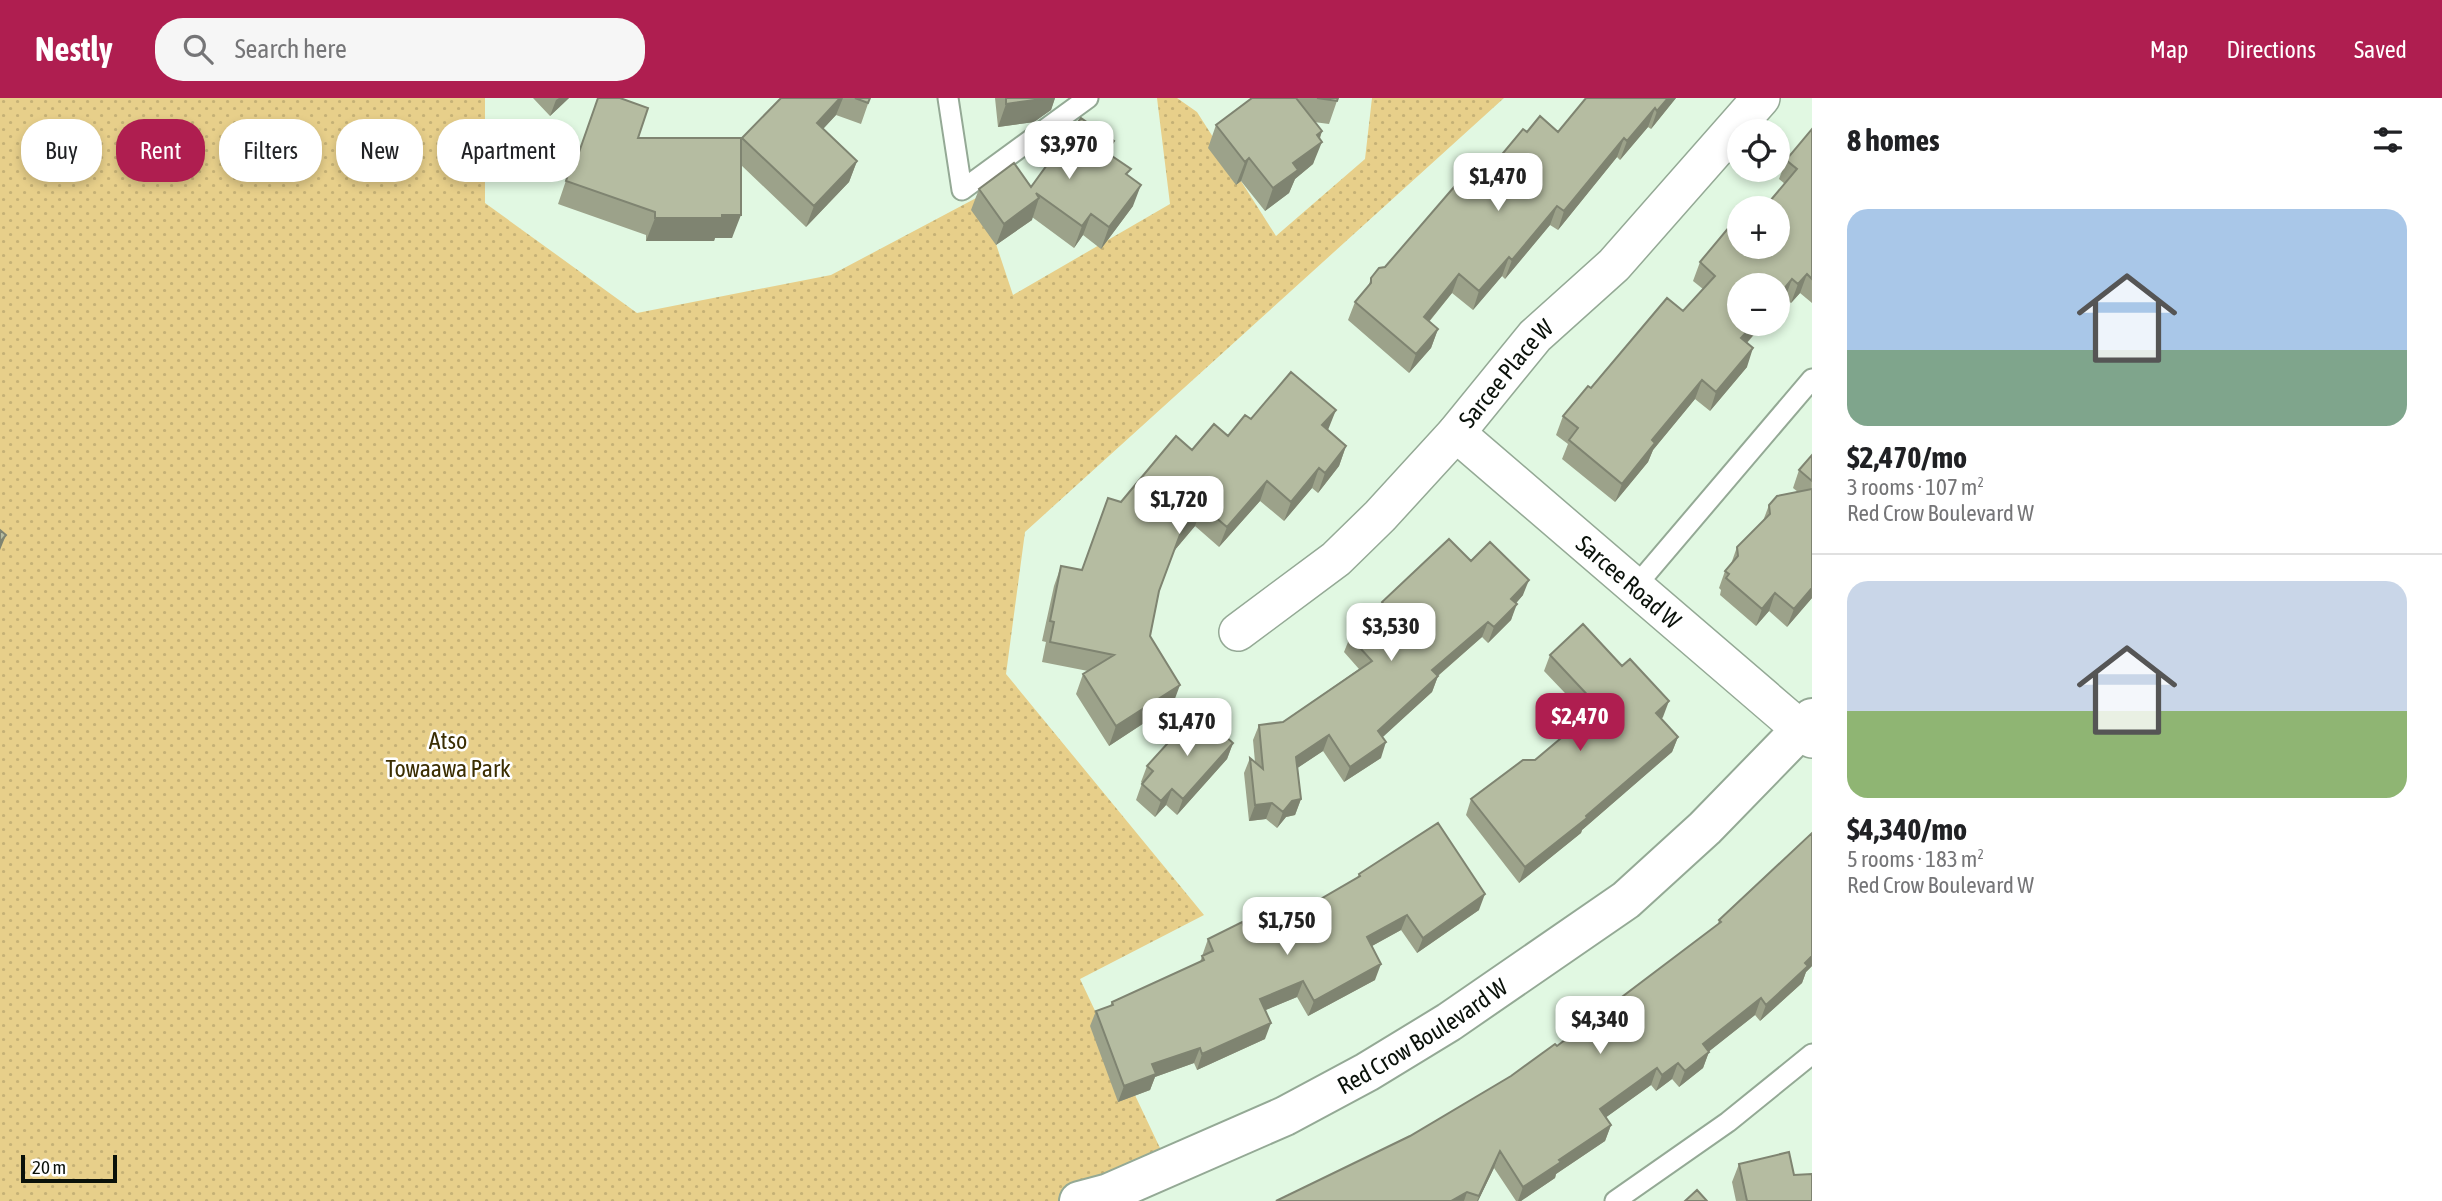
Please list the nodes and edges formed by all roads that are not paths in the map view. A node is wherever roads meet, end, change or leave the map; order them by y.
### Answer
1 (948, 98) edge
2 (1088, 98) edge
3 (1761, 98) edge
4 (1812, 379) edge
5 (1456, 433) junction
6 (1635, 587) junction
7 (1238, 632) dead end
8 (1808, 729) edge
9 (1812, 1054) edge
10 (1100, 1198) edge
11 (1615, 1201) edge

1 - 2 lane
3 - 5 street, Sarcee Place W
4 - 6 lane
5 - 6 street, Sarcee Road W
5 - 7 street, Sarcee Place W
6 - 8 street, Sarcee Road W
8 - 10 street, Red Crow Boulevard W
9 - 11 lane

